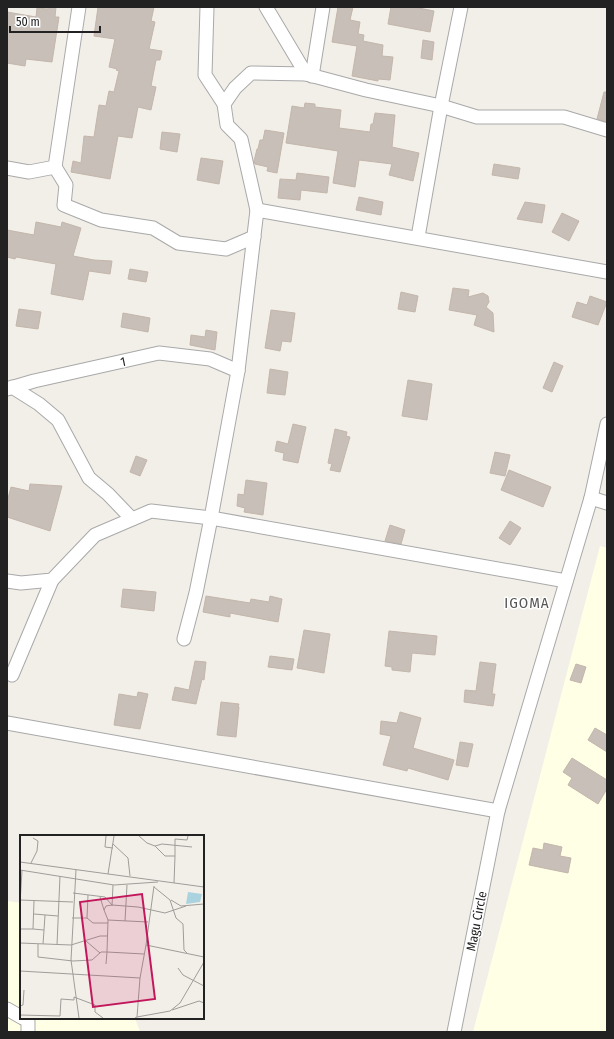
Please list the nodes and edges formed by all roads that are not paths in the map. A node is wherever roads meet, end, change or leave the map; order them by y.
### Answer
1 (79, 7) edge
2 (206, 7) edge
3 (266, 7) edge
4 (323, 7) edge
5 (461, 7) edge
6 (309, 75) junction
7 (224, 104) junction
8 (441, 106) junction
9 (607, 130) edge
10 (7, 168) edge
11 (55, 168) junction
12 (257, 210) junction
13 (418, 237) junction
14 (254, 238) junction
15 (607, 272) edge
16 (238, 372) junction
17 (10, 388) edge
18 (607, 424) edge
19 (591, 498) junction
20 (607, 503) edge
21 (211, 518) junction
22 (132, 519) junction
23 (52, 580) junction
24 (7, 581) edge
25 (566, 581) junction
26 (184, 639) dead end
27 (12, 675) dead end
28 (7, 722) edge
29 (498, 811) junction
30 (7, 1009) edge
31 (20, 1017) edge
32 (24, 1019) edge
33 (28, 1032) edge
34 (454, 1032) edge

1 - 11 street
2 - 7 street
3 - 6 street
4 - 6 street
5 - 8 street
6 - 7 street
6 - 8 street
7 - 12 street
8 - 9 street
8 - 13 street
10 - 11 street
11 - 14 street
12 - 13 street
12 - 14 street
13 - 15 street
14 - 16 street
16 - 17 street, 1
16 - 21 street
17 - 22 street
18 - 19 street, Magu Circle
19 - 20 street
19 - 25 street, Magu Circle
21 - 22 street
21 - 25 street
21 - 26 street
22 - 23 street
23 - 24 street
23 - 27 street
25 - 29 street, Magu Circle
28 - 29 street
29 - 34 street, Magu Circle
30 - 31 street
32 - 33 street

